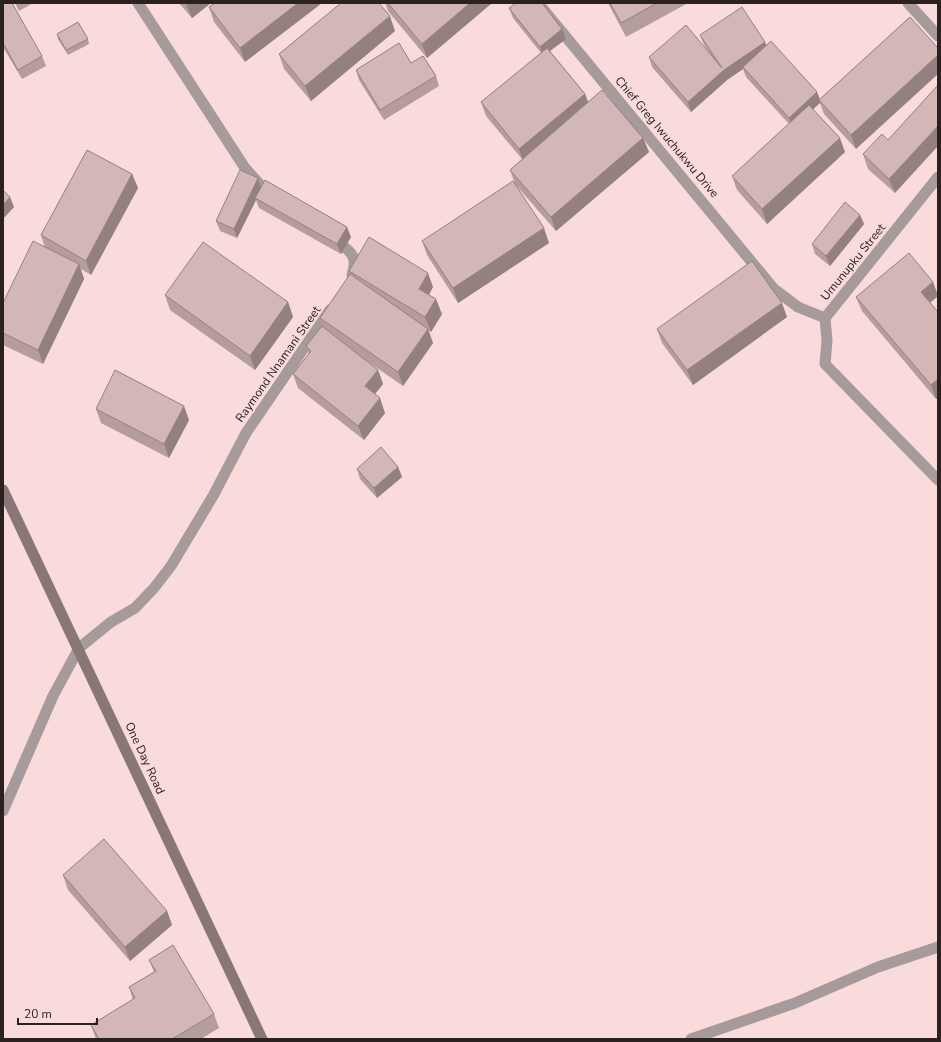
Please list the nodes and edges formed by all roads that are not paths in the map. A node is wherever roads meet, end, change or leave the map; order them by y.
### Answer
1 (138, 3) edge
2 (538, 3) edge
3 (908, 3) edge
4 (938, 36) edge
5 (938, 176) edge
6 (280, 200) edge
7 (322, 231) edge
8 (350, 282) edge
9 (774, 289) joint
10 (336, 302) edge
11 (825, 318) junction
12 (938, 480) edge
13 (3, 490) edge
14 (79, 648) junction
15 (3, 811) edge
16 (938, 947) edge
17 (262, 1039) edge
18 (691, 1039) edge

1 - 6 street
2 - 9 street, Chief Greg Iwuchukwu Drive
3 - 4 street
5 - 11 street, Umunupku Street
7 - 8 street
9 - 11 street, Umunupku Street
10 - 14 street, Raymond Nnamani Street
11 - 12 street
13 - 14 main road, One Day Road
14 - 15 street
14 - 17 main road, One Day Road
16 - 18 street

